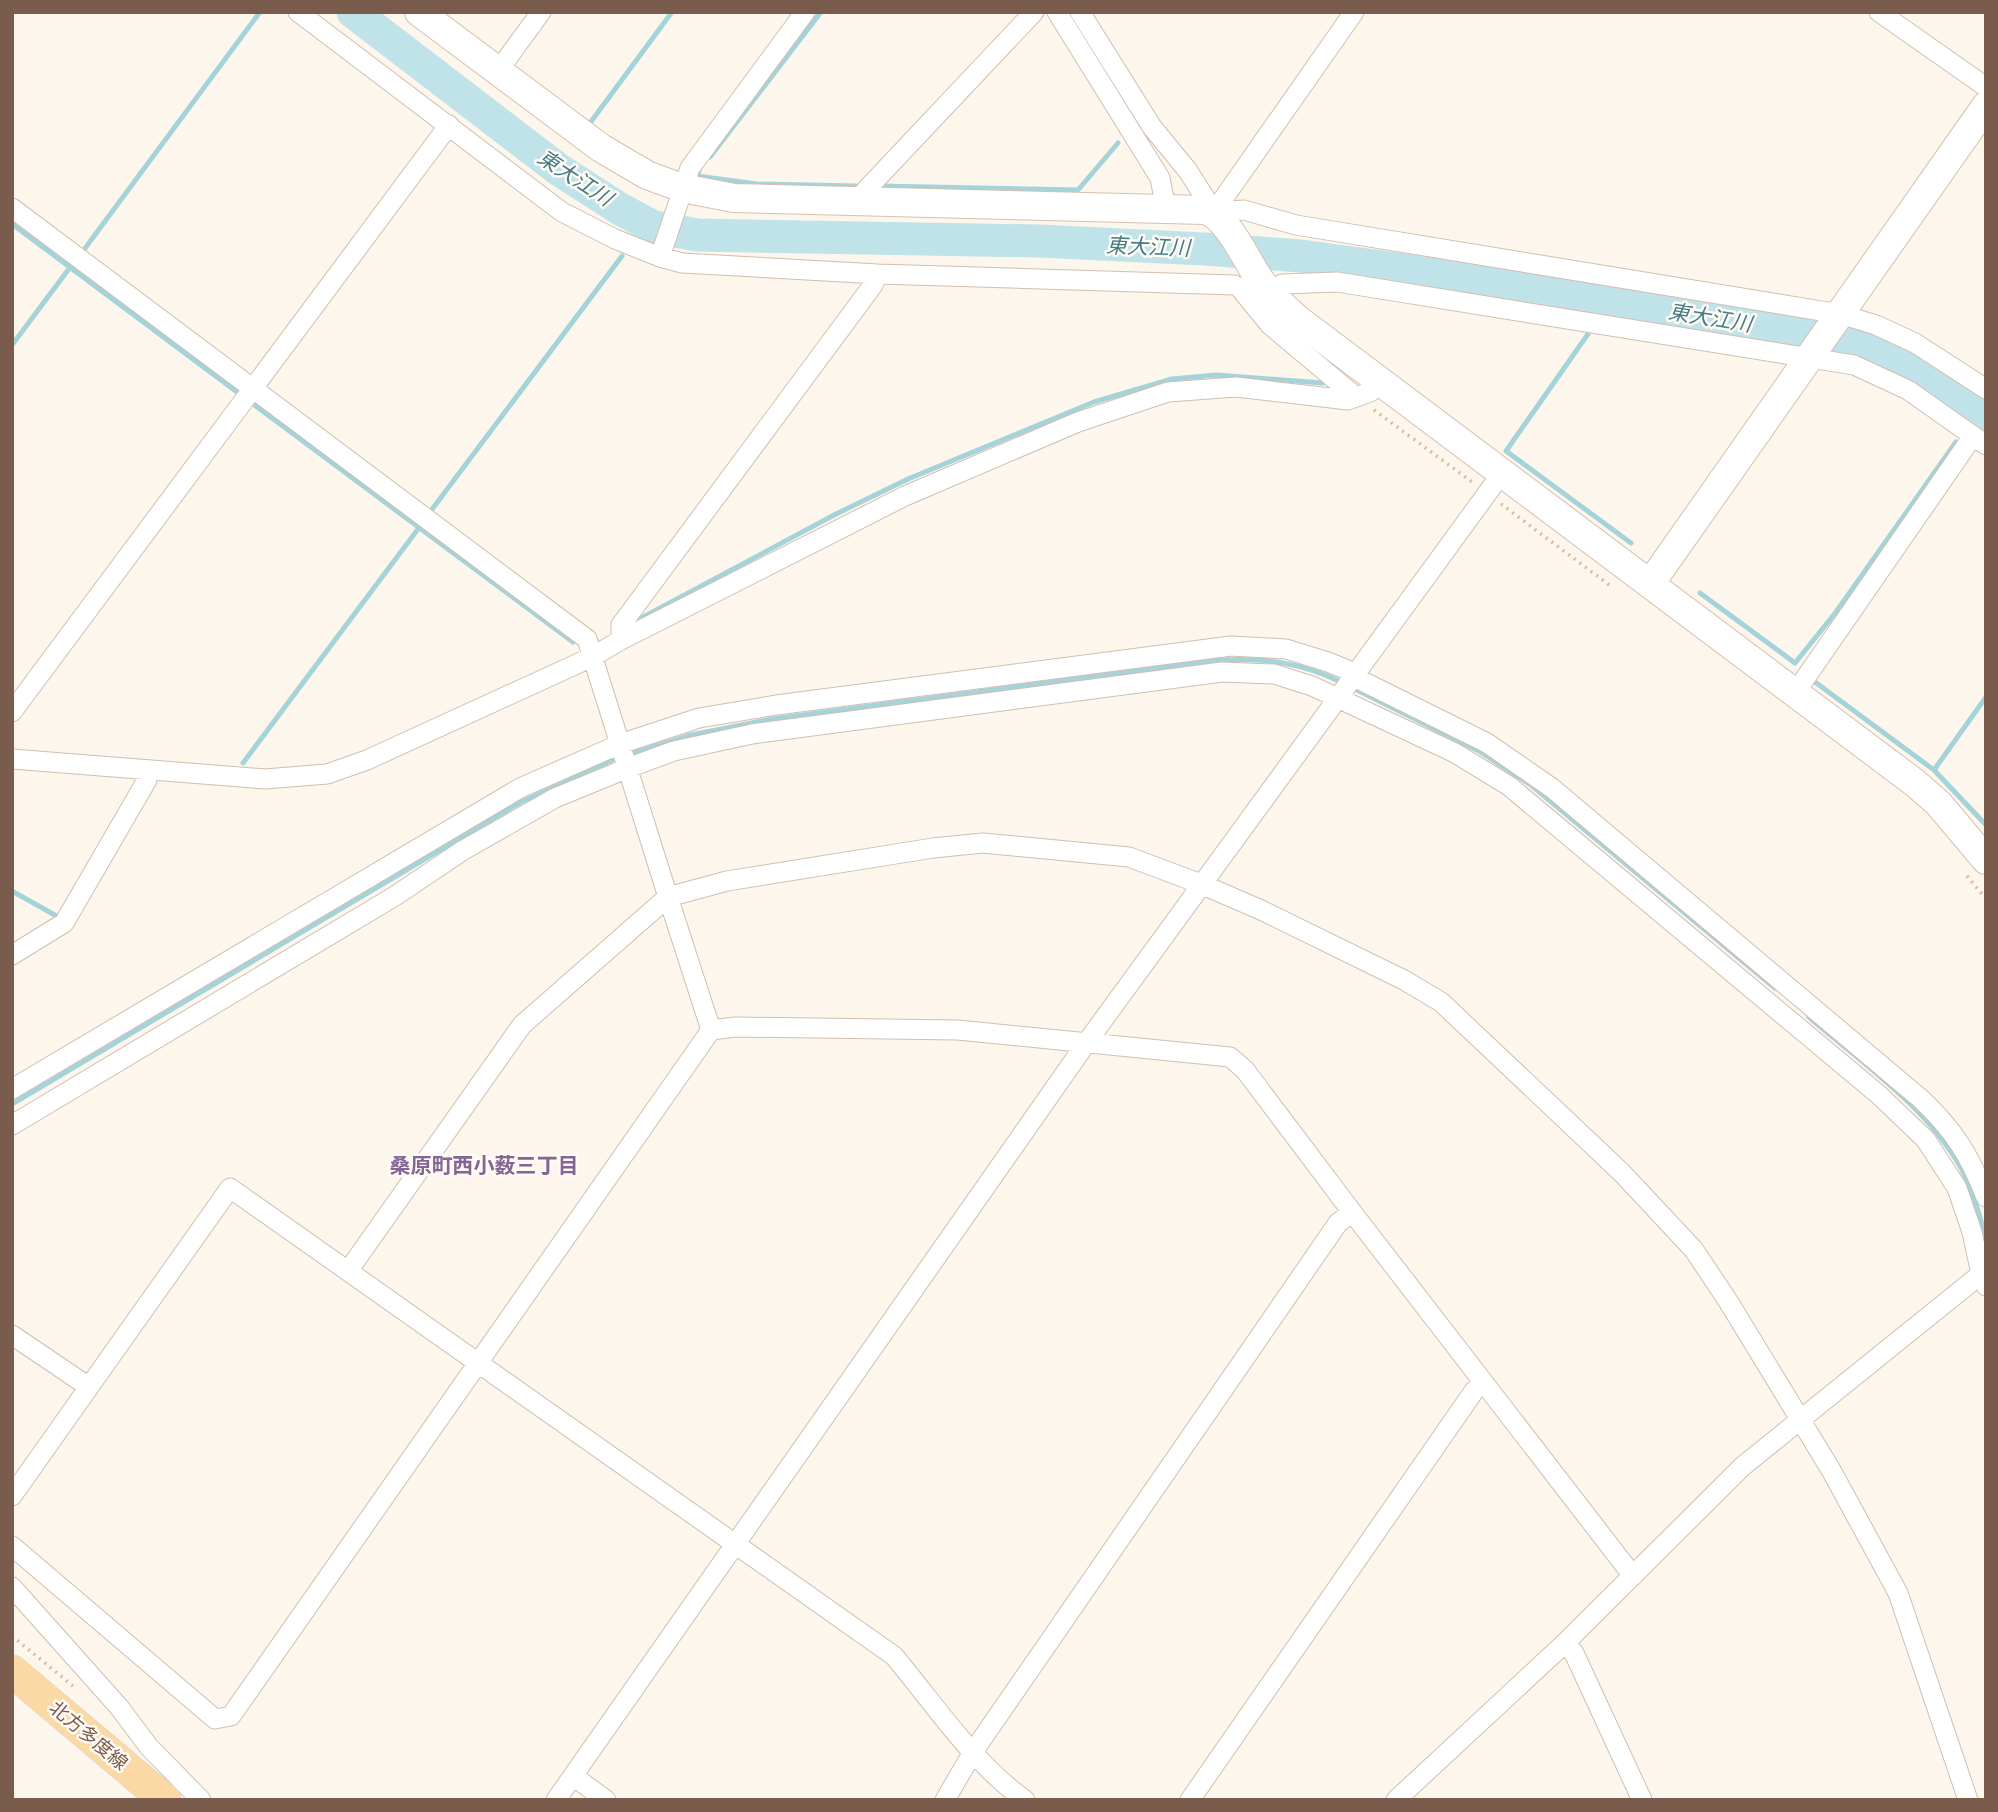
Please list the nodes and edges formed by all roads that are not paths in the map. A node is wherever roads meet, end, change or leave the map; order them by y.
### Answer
1 (298, 12) edge
2 (419, 12) edge
3 (541, 12) edge
4 (805, 12) edge
5 (1034, 12) edge
6 (1056, 12) edge
7 (1080, 12) edge
8 (1354, 12) edge
9 (1879, 12) edge
10 (498, 71) junction
11 (1986, 87) edge
12 (1986, 106) edge
13 (449, 125) junction
14 (680, 194) junction
15 (863, 201) junction
16 (12, 208) edge
17 (1166, 209) junction
18 (1219, 219) junction
19 (661, 253) junction
20 (878, 274) junction
21 (1266, 288) junction
22 (1837, 318) junction
23 (1810, 357) junction
24 (1380, 381) junction
25 (253, 388) junction
26 (1986, 389) edge
27 (1356, 397) junction
28 (1979, 440) edge
29 (1495, 483) junction
30 (1650, 584) junction
31 (621, 640) junction
32 (593, 657) junction
33 (1347, 683) junction
34 (1795, 693) junction
35 (12, 712) edge
36 (624, 756) junction
37 (12, 759) edge
38 (148, 770) junction
39 (1973, 864) edge
40 (1201, 884) junction
41 (668, 897) junction
42 (12, 955) edge
43 (711, 1030) junction
44 (1087, 1042) junction
45 (12, 1089) edge
46 (12, 1125) edge
47 (1986, 1197) edge
48 (1352, 1212) junction
49 (348, 1271) junction
50 (1984, 1277) edge
51 (12, 1335) edge
52 (478, 1363) junction
53 (1483, 1383) junction
54 (89, 1387) junction
55 (1800, 1419) junction
56 (12, 1496) edge
57 (735, 1543) junction
58 (12, 1546) edge
59 (1633, 1576) junction
60 (12, 1587) edge
61 (1565, 1643) junction
62 (12, 1671) edge
63 (973, 1752) junction
64 (573, 1776) junction
65 (165, 1800) edge
66 (201, 1800) edge
67 (556, 1800) edge
68 (606, 1800) edge
69 (945, 1800) edge
70 (1025, 1800) edge
71 (1190, 1800) edge
72 (1396, 1800) edge
73 (1642, 1800) edge
74 (1968, 1800) edge

1 - 13 street
2 - 10 street
3 - 10 street
4 - 14 street
5 - 15 street
6 - 17 street
7 - 18 street
8 - 18 street
9 - 11 street
10 - 14 street
12 - 22 street
13 - 19 street
13 - 25 street
14 - 15 street
14 - 19 street
15 - 17 street
16 - 25 street
17 - 18 street
18 - 21 street
18 - 22 street
19 - 20 street
20 - 27 street
20 - 31 street
21 - 23 street
21 - 24 street
22 - 23 street
22 - 26 street
23 - 28 street
23 - 30 street
24 - 27 street
24 - 29 street
25 - 32 street
25 - 35 street
27 - 31 street
28 - 34 street
29 - 30 street
29 - 33 street
30 - 34 street
31 - 32 street
32 - 36 street
32 - 38 street
33 - 36 street
33 - 36 street
33 - 40 street
33 - 47 street
33 - 50 street
34 - 39 street
36 - 41 street
36 - 45 street
36 - 46 street
37 - 38 street
38 - 42 street
40 - 41 street
40 - 44 street
40 - 55 street
41 - 43 street
41 - 49 street
43 - 44 street
43 - 52 street
44 - 48 street
44 - 57 street
48 - 53 street
48 - 63 street
49 - 52 street
49 - 54 street
50 - 55 street
51 - 54 street
52 - 57 street
52 - 58 street
53 - 59 street
53 - 71 street
54 - 56 street
55 - 59 street
55 - 74 street
57 - 63 street
57 - 64 street
59 - 61 street
60 - 66 street
61 - 72 street
61 - 73 street
62 - 65 main road, 北方多度線
63 - 69 street
63 - 70 street
64 - 67 street
64 - 68 street

